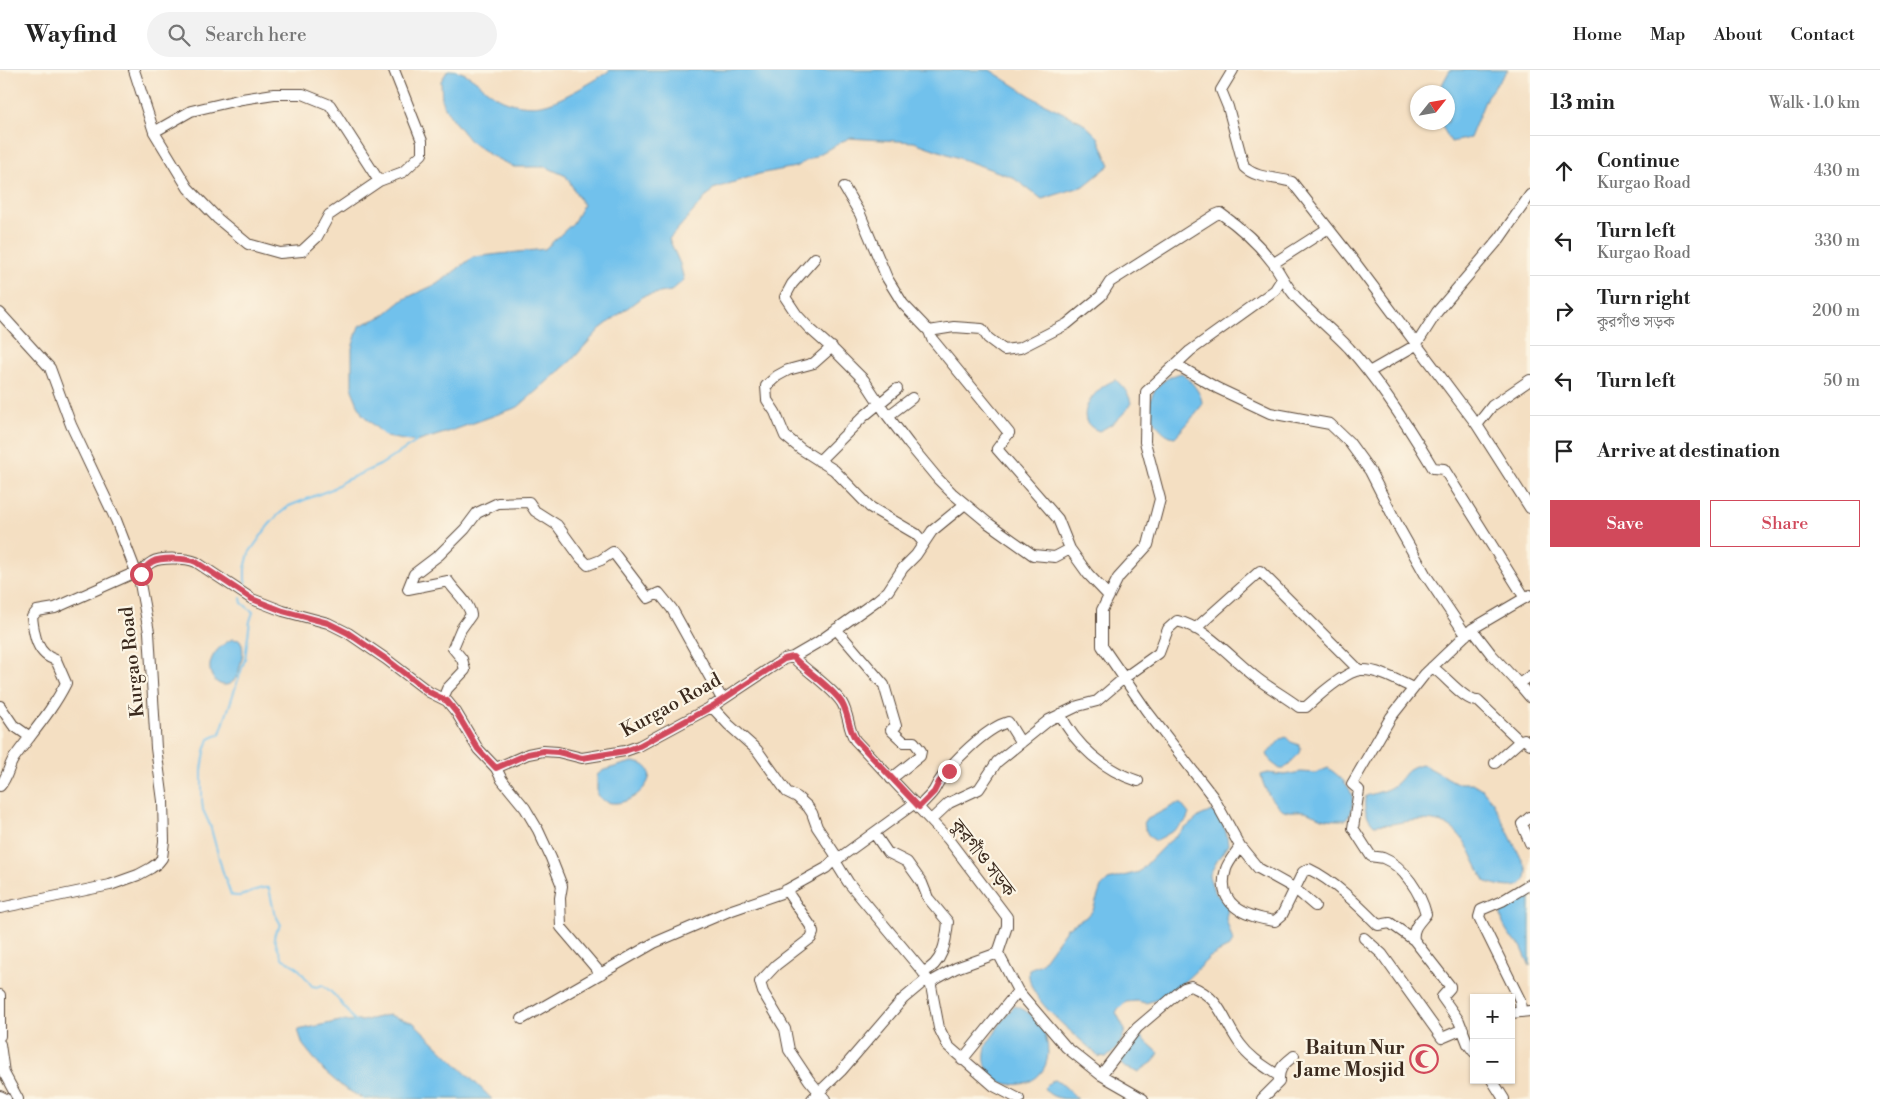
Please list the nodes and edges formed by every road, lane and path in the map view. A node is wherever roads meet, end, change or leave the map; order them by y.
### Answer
1 (134, 70) edge
2 (394, 70) edge
3 (1233, 70) edge
4 (154, 132) junction
5 (380, 182) junction
6 (844, 187) dead end
7 (1530, 196) edge
8 (1327, 228) junction
9 (815, 258) dead end
10 (1274, 264) junction
11 (1282, 279) junction
12 (0, 313) edge
13 (929, 331) junction
14 (1416, 345) junction
15 (832, 348) junction
16 (1177, 365) junction
17 (1369, 372) junction
18 (1530, 380) edge
19 (897, 389) dead end
20 (912, 398) dead end
21 (880, 404) junction
22 (888, 416) junction
23 (1477, 425) junction
24 (819, 461) junction
25 (965, 504) junction
26 (1530, 508) edge
27 (924, 544) junction
28 (1070, 549) junction
29 (137, 575) junction
30 (1109, 596) junction
31 (1528, 596) edge
32 (1195, 628) junction
33 (836, 630) junction
34 (1469, 632) junction
35 (793, 657) junction
36 (1432, 667) junction
37 (1359, 670) junction
38 (1530, 676) edge
39 (1124, 678) junction
40 (1519, 684) junction
41 (1413, 688) junction
42 (1530, 698) edge
43 (443, 699) junction
44 (722, 699) junction
45 (0, 706) edge
46 (711, 706) junction
47 (1060, 714) junction
48 (30, 737) junction
49 (1021, 742) junction
50 (1525, 742) edge
51 (1494, 763) dead end
52 (496, 768) junction
53 (891, 779) junction
54 (1138, 781) dead end
55 (0, 786) edge
56 (917, 805) junction
57 (1530, 817) edge
58 (930, 820) junction
59 (874, 834) junction
60 (1530, 843) edge
61 (1240, 846) junction
62 (835, 861) junction
63 (1530, 884) edge
64 (1294, 888) junction
65 (786, 890) junction
66 (1315, 906) dead end
67 (0, 908) edge
68 (1364, 938) dead end
69 (1414, 940) junction
70 (998, 953) junction
71 (601, 974) junction
72 (926, 978) junction
73 (1018, 991) junction
74 (0, 995) edge
75 (1521, 1012) edge
76 (522, 1019) dead end
77 (1463, 1028) junction
78 (0, 1036) edge
79 (1470, 1041) edge
80 (0, 1050) edge
81 (1294, 1056) dead end
82 (962, 1060) junction
83 (4, 1073) junction
84 (1101, 1075) junction
85 (1279, 1076) junction
86 (0, 1084) edge
87 (1495, 1084) edge
88 (0, 1096) edge
89 (819, 1097) edge
90 (6, 1099) edge
91 (18, 1099) edge
92 (1019, 1099) edge
93 (1143, 1099) edge
94 (1262, 1099) edge
95 (1504, 1099) edge

1 - 4 street
2 - 5 street
3 - 8 street
4 - 5 street
4 - 5 street
6 - 13 street
7 - 14 street
8 - 10 street
8 - 14 street
9 - 15 street
10 - 11 street
10 - 13 street
11 - 16 street
11 - 17 street
12 - 29 street
13 - 28 street
14 - 17 street
14 - 23 street
15 - 21 street
15 - 24 street
16 - 30 street
16 - 34 street
17 - 31 street
18 - 23 street
19 - 21 street
20 - 22 street
21 - 22 street
21 - 24 street
22 - 25 street
23 - 26 street
24 - 27 street
25 - 27 street, Kurgao Road
25 - 28 street
27 - 33 street, Kurgao Road
28 - 30 street
29 - 43 street, Kurgao Road
29 - 48 street
29 - 67 street, Kurgao Road
30 - 39 street
31 - 34 street
32 - 37 street
32 - 37 street
32 - 39 street
33 - 35 street, Kurgao Road
33 - 53 street
34 - 36 street
34 - 40 street
35 - 44 street, Kurgao Road
35 - 53 street, কুরগাঁও সড়ক
36 - 41 street
36 - 50 street
37 - 41 street
38 - 40 street
39 - 47 street
39 - 61 street
40 - 42 street
41 - 69 street
43 - 44 street
43 - 52 street, Kurgao Road
44 - 46 street, Kurgao Road
45 - 48 street
46 - 52 street, Kurgao Road
46 - 62 street
47 - 49 street
47 - 54 street
48 - 55 street
49 - 56 street
49 - 58 street
50 - 51 street
52 - 71 street
53 - 56 street, কুরগাঁও সড়ক
56 - 58 street, কুরগাঁও সড়ক
56 - 59 street
57 - 60 street
58 - 70 street, কুরগাঁও সড়ক
59 - 62 street
59 - 72 street
61 - 64 street
61 - 64 street
62 - 65 street
62 - 72 street
63 - 75 street
64 - 66 street
64 - 69 street
65 - 71 street
65 - 89 street
68 - 77 street
69 - 77 street
70 - 72 street
70 - 73 street
71 - 76 street
72 - 82 street
72 - 89 street
73 - 82 street
73 - 84 street
74 - 78 street
77 - 79 street
80 - 83 street
81 - 85 street
82 - 92 street
83 - 86 street
83 - 91 street
84 - 85 street
84 - 93 street
85 - 94 street
87 - 95 street
88 - 90 street

